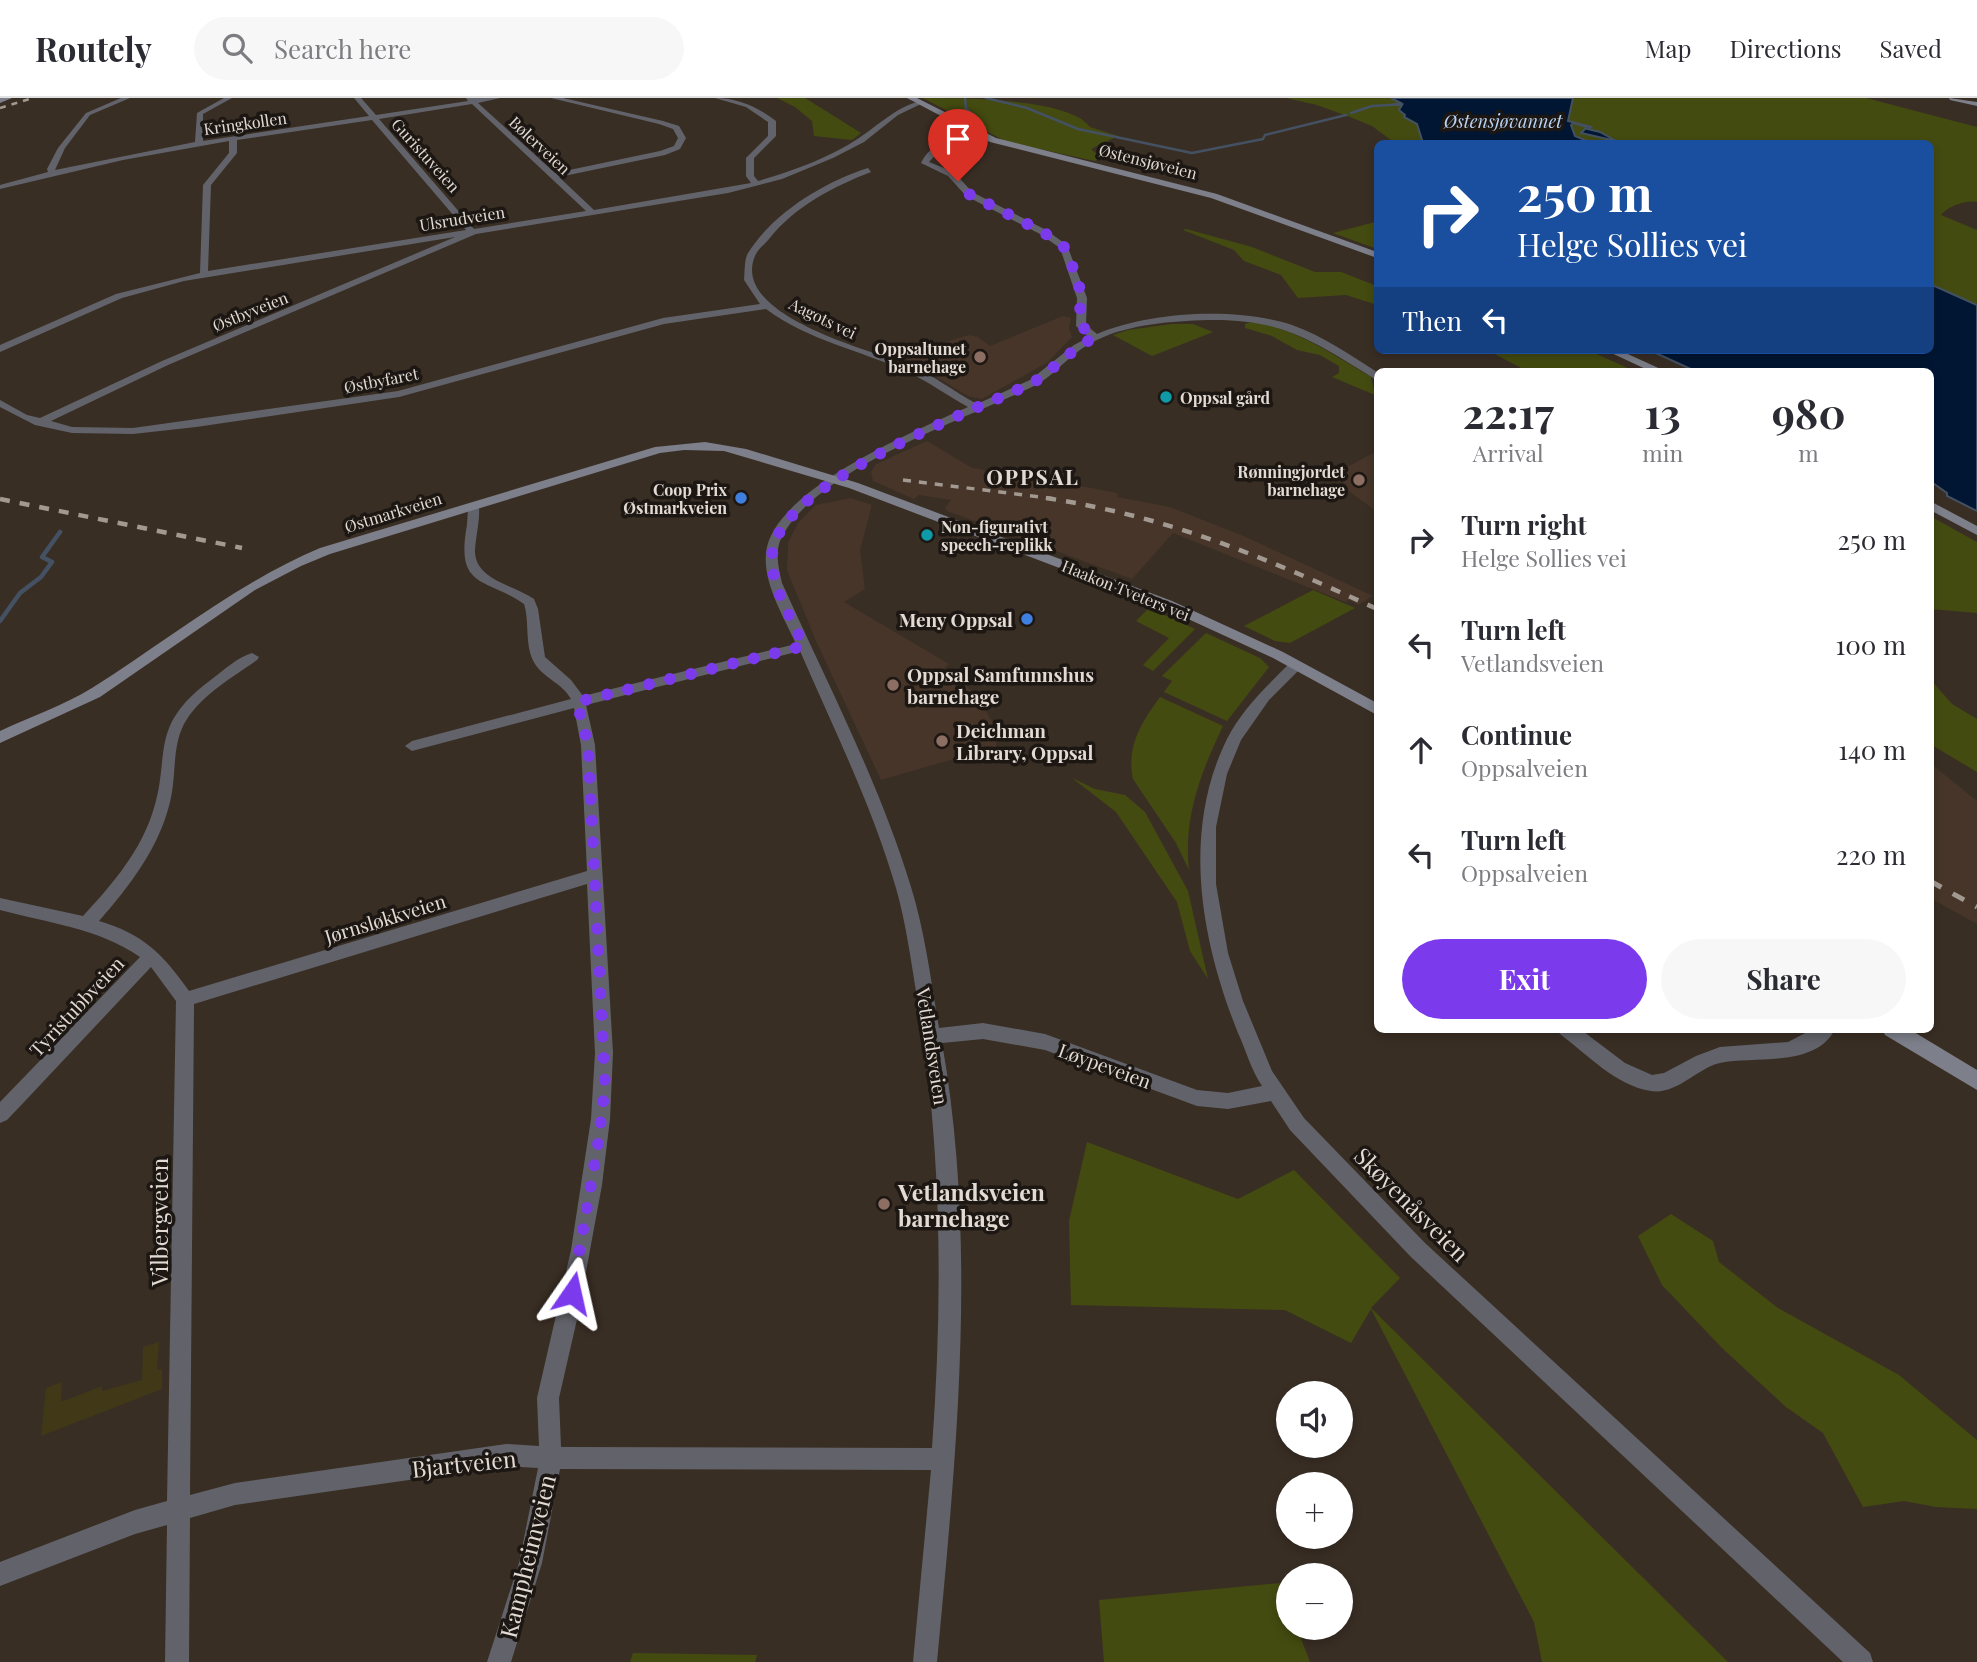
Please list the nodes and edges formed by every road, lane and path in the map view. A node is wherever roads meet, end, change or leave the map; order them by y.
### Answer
1 (8, 98) edge
2 (127, 98) edge
3 (229, 98) edge
4 (357, 98) edge
5 (497, 98) edge
6 (554, 98) edge
7 (718, 98) edge
8 (1953, 98) edge
9 (0, 100) edge
10 (472, 100) edge
11 (917, 100) edge
12 (1977, 104) edge
13 (374, 118) junction
14 (979, 134) junction
15 (233, 139) junction
16 (199, 144) junction
17 (868, 170) dead end
18 (52, 172) junction
19 (553, 176) junction
20 (755, 184) junction
21 (0, 187) edge
22 (592, 212) junction
23 (473, 231) junction
24 (1374, 255) edge
25 (204, 273) junction
26 (766, 306) junction
27 (1095, 337) junction
28 (0, 349) edge
29 (1619, 354) edge
30 (1652, 368) edge
31 (1374, 374) edge
32 (0, 403) edge
33 (977, 408) junction
34 (39, 423) junction
35 (832, 481) junction
36 (473, 506) junction
37 (1934, 507) edge
38 (1977, 531) edge
39 (804, 646) junction
40 (252, 657) dead end
41 (1296, 665) junction
42 (577, 702) junction
43 (1374, 708) edge
44 (0, 737) edge
45 (412, 746) dead end
46 (595, 875) junction
47 (0, 904) edge
48 (87, 923) junction
49 (152, 956) junction
50 (185, 999) junction
51 (1572, 1033) edge
52 (1821, 1033) edge
53 (1899, 1033) edge
54 (934, 1036) junction
55 (1977, 1081) edge
56 (1275, 1092) junction
57 (0, 1114) edge
58 (550, 1458) junction
59 (943, 1460) junction
60 (179, 1508) junction
61 (0, 1574) edge
62 (177, 1662) edge
63 (499, 1662) edge
64 (925, 1662) edge
65 (1861, 1662) edge

1 - 9 street
2 - 18 street
3 - 16 street
4 - 13 street, Guristuveien
5 - 10 street, Kringkollen
6 - 19 street
7 - 20 street
8 - 12 street
10 - 13 street, Kringkollen
10 - 19 street, Bølerveien
11 - 14 street, Østensjøveien
11 - 20 street, Ulsrudveien
13 - 15 street, Kringkollen
13 - 23 street, Guristuveien
14 - 24 street, Østensjøveien
14 - 27 street
15 - 16 street, Kringkollen
15 - 25 street
16 - 18 street, Kringkollen
17 - 26 street, Aagots vei
18 - 21 street, Kringkollen
19 - 22 street, Bølerveien
20 - 22 street, Ulsrudveien
22 - 23 street, Ulsrudveien
23 - 25 street, Ulsrudveien
23 - 34 street, Østbyveien
25 - 28 street, Ulsrudveien
26 - 33 street, Aagots vei
26 - 34 street, Østbyfaret
27 - 31 street
27 - 33 street, Vetlandsveien
29 - 30 street
32 - 34 street, Østbyfaret
33 - 35 street, Vetlandsveien
35 - 36 street, Østmarkveien
35 - 39 street, Vetlandsveien
35 - 41 street, Haakon Tveters vei
36 - 42 street, Kampheimveien
36 - 44 street, Østmarkveien
37 - 38 street
39 - 42 street
39 - 54 street, Vetlandsveien
40 - 48 street
41 - 43 street, Haakon Tveters vei
41 - 56 street, Skøyenåsveien
42 - 45 street
42 - 46 street, Kampheimveien
46 - 50 street, Jørnsløkkveien
46 - 58 street, Kampheimveien
47 - 48 street
48 - 49 street
49 - 50 street
49 - 57 street, Tyristubbveien
50 - 60 street, Vilbergveien
51 - 52 street
53 - 55 street
54 - 56 street, Løypeveien
54 - 59 street, Vetlandsveien
56 - 65 street, Skøyenåsveien
58 - 59 street, Bjartveien
58 - 60 street, Bjartveien
58 - 63 street, Kampheimveien
59 - 64 street, Vetlandsveien
60 - 61 street, Bjartveien
60 - 62 street, Vilbergveien

